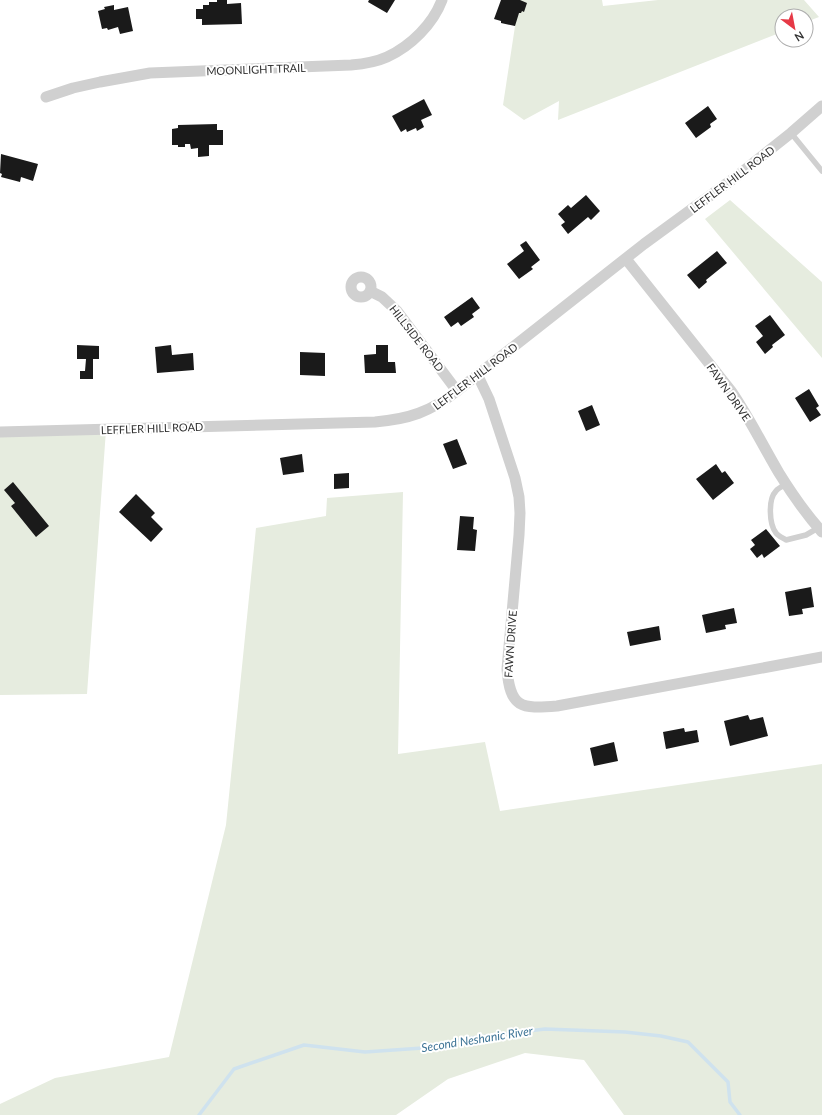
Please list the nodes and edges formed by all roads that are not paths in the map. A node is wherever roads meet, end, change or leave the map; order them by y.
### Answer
1 (442, 0) edge
2 (46, 97) dead end
3 (822, 106) edge
4 (792, 133) junction
5 (822, 171) edge
6 (626, 259) junction
7 (370, 291) dead end
8 (478, 376) junction
9 (457, 391) junction
10 (0, 432) edge
11 (787, 484) junction
12 (820, 530) edge
13 (822, 657) edge

1 - 2 street, MOONLIGHT TRAIL
3 - 4 street, LEFFLER HILL ROAD
4 - 5 lane
4 - 6 street, LEFFLER HILL ROAD
6 - 8 street, LEFFLER HILL ROAD
6 - 11 street, FAWN DRIVE
7 - 9 street, HILLSIDE ROAD
8 - 9 street, LEFFLER HILL ROAD
8 - 13 street, FAWN DRIVE
9 - 10 street, LEFFLER HILL ROAD
11 - 12 street, FAWN DRIVE
11 - 12 lane

